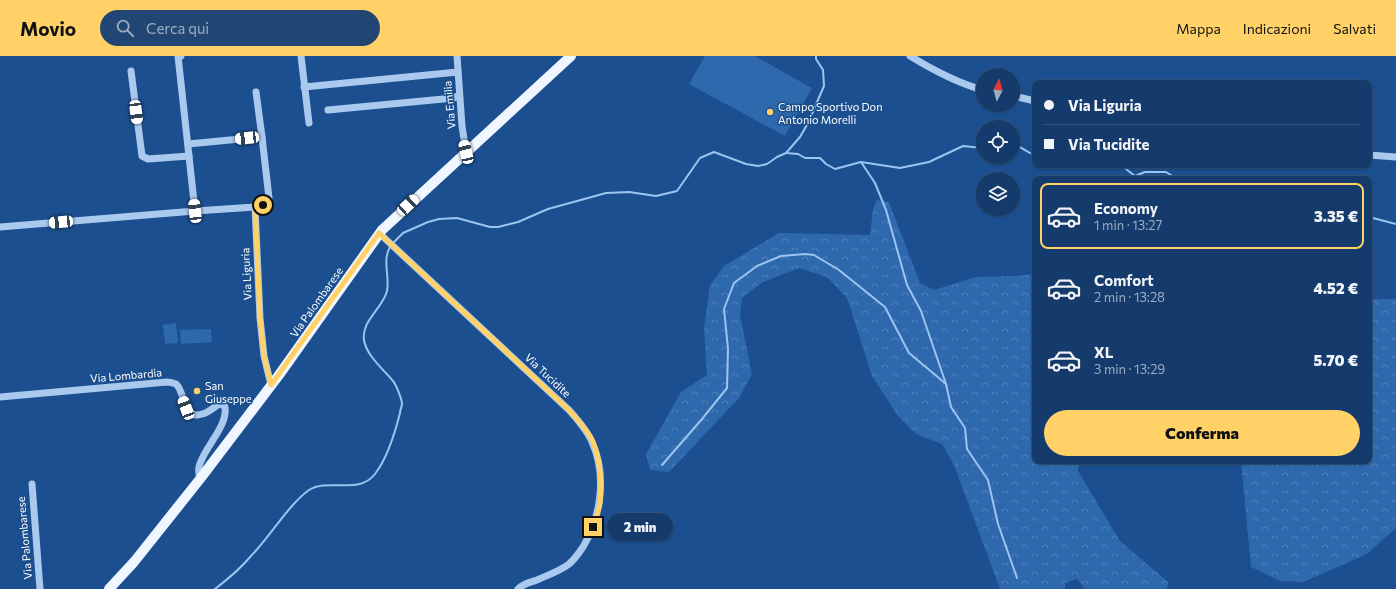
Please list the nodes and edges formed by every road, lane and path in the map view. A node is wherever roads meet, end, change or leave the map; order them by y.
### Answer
1 (180, 56) edge
2 (301, 56) edge
3 (457, 56) edge
4 (571, 56) edge
5 (910, 56) edge
6 (131, 71) dead end
7 (458, 72) junction
8 (304, 87) junction
9 (976, 88) edge
10 (256, 92) dead end
11 (459, 95) junction
12 (1020, 98) edge
13 (1032, 100) edge
14 (328, 110) dead end
15 (309, 123) dead end
16 (262, 137) junction
17 (188, 144) junction
18 (466, 152) junction
19 (1372, 155) edge
20 (189, 156) junction
21 (1396, 157) edge
22 (255, 207) junction
23 (195, 211) junction
24 (0, 227) edge
25 (383, 236) junction
26 (271, 385) junction
27 (0, 397) edge
28 (200, 479) junction
29 (32, 484) dead end
30 (40, 589) edge
31 (109, 589) edge
32 (518, 589) edge

1 - 17 street
2 - 8 street
3 - 7 street, Via Emilia
4 - 18 main road, Via Palombarese
5 - 9 street
6 - 20 street
7 - 8 street
7 - 11 street, Via Emilia
8 - 15 street
10 - 16 street
11 - 14 street
11 - 18 street, Via Emilia
12 - 13 street
16 - 17 street
16 - 22 street
17 - 20 street
18 - 25 main road, Via Palombarese
19 - 21 street
20 - 23 street
22 - 23 street
22 - 26 street, Via Liguria
23 - 24 street
25 - 26 main road, Via Palombarese
25 - 32 street, Via Tucidite
26 - 28 main road, Via Palombarese
27 - 28 street, Via Lombardia
28 - 31 main road, Via Palombarese
29 - 30 street, Via Palombarese

